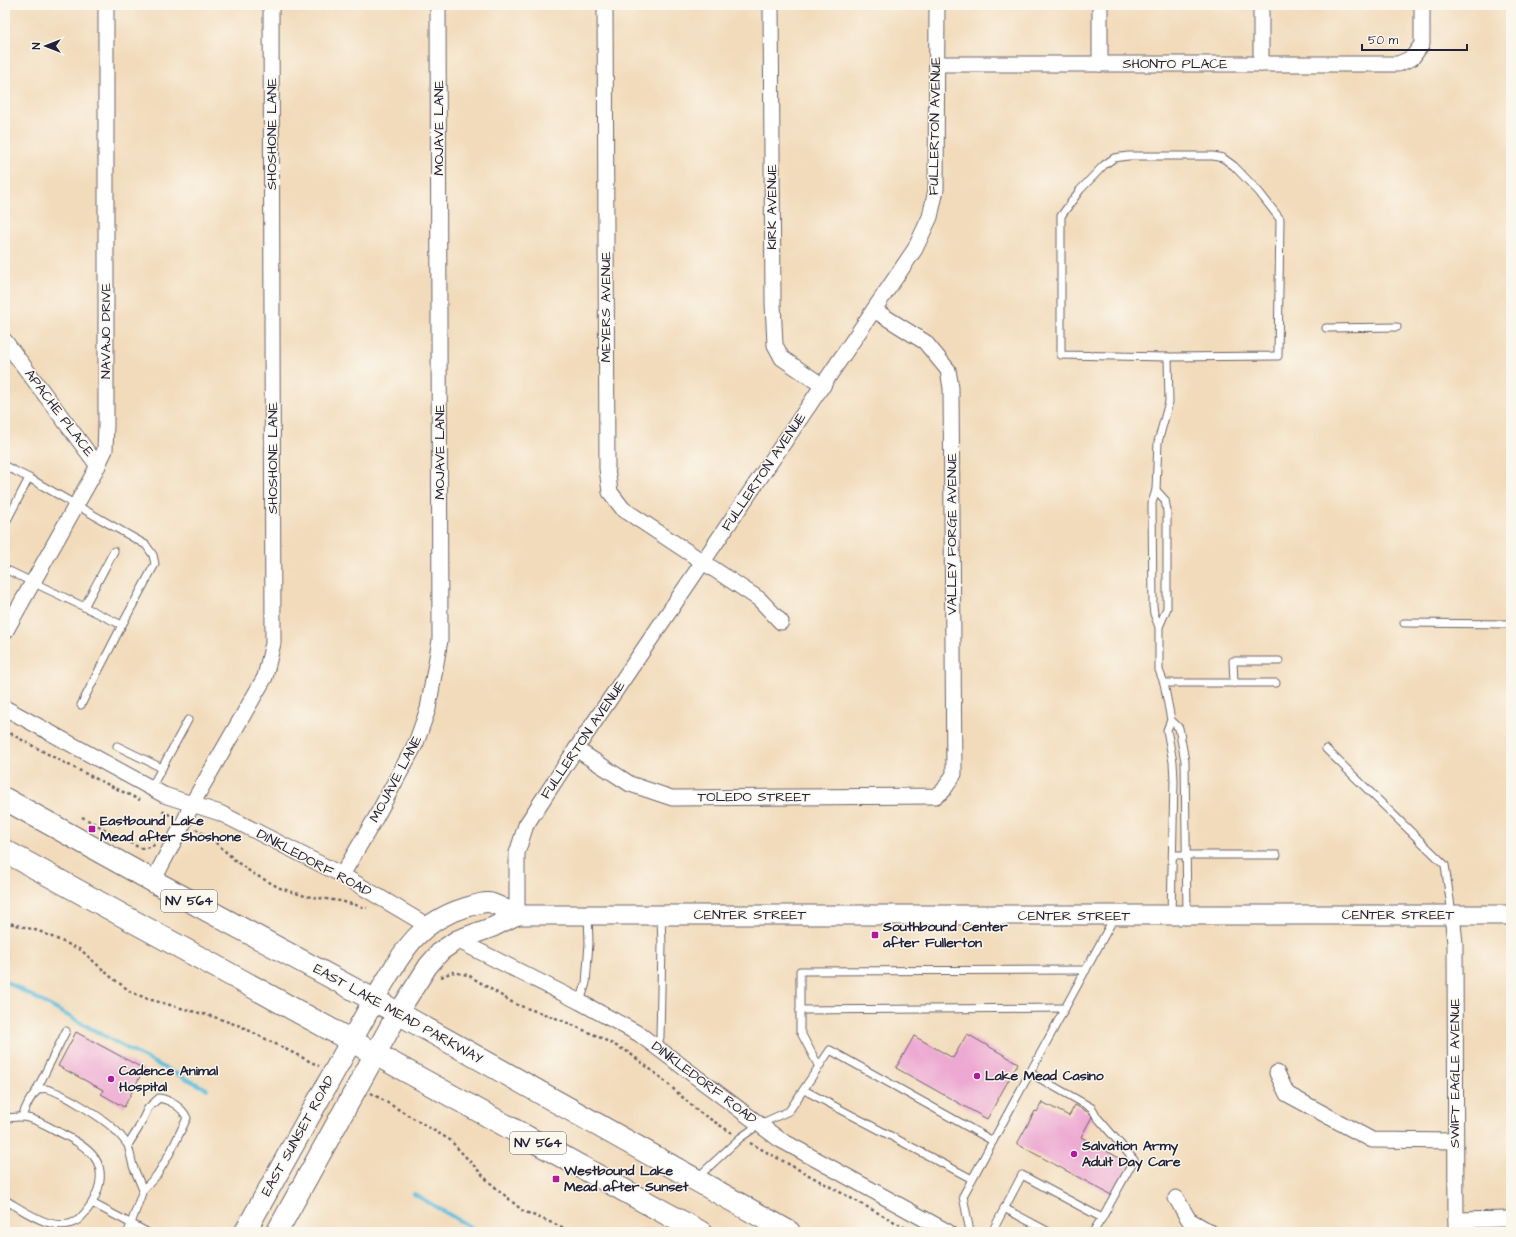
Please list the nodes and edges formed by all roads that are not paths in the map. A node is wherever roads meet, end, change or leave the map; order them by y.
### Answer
1 (106, 5) edge
2 (272, 5) edge
3 (438, 5) edge
4 (605, 5) edge
5 (771, 5) edge
6 (937, 5) edge
7 (1100, 5) edge
8 (1261, 5) edge
9 (1422, 5) edge
10 (937, 64) junction
11 (1100, 64) junction
12 (1261, 64) junction
13 (874, 310) junction
14 (1397, 327) dead end
15 (1326, 328) dead end
16 (5, 341) edge
17 (1168, 357) junction
18 (823, 386) junction
19 (5, 466) edge
20 (98, 466) junction
21 (29, 478) junction
22 (1156, 490) junction
23 (77, 505) junction
24 (5, 524) edge
25 (114, 551) dead end
26 (1153, 552) junction
27 (1167, 552) junction
28 (704, 562) junction
29 (5, 569) edge
30 (33, 582) junction
31 (84, 607) junction
32 (782, 622) dead end
33 (1404, 623) dead end
34 (1511, 624) edge
35 (122, 625) junction
36 (1159, 627) junction
37 (5, 632) edge
38 (1279, 661) dead end
39 (1164, 683) junction
40 (1234, 683) junction
41 (1276, 683) dead end
42 (80, 705) dead end
43 (5, 708) edge
44 (188, 720) dead end
45 (1171, 720) junction
46 (117, 746) dead end
47 (576, 749) junction
48 (1326, 749) dead end
49 (162, 768) junction
50 (151, 788) junction
51 (943, 791) joint
52 (5, 799) edge
53 (1173, 800) junction
54 (1185, 800) junction
55 (192, 804) junction
56 (5, 851) edge
57 (1173, 855) junction
58 (1186, 855) junction
59 (1277, 855) dead end
60 (342, 875) junction
61 (153, 881) junction
62 (588, 914) junction
63 (661, 914) junction
64 (517, 915) junction
65 (1452, 915) junction
66 (1511, 915) edge
67 (1115, 916) junction
68 (1179, 916) junction
69 (428, 926) junction
70 (457, 940) junction
71 (1086, 970) junction
72 (374, 1000) junction
73 (580, 1002) junction
74 (1065, 1008) junction
75 (800, 1010) junction
76 (398, 1013) junction
77 (66, 1031) dead end
78 (352, 1041) junction
79 (657, 1048) junction
80 (376, 1054) junction
81 (819, 1067) junction
82 (1030, 1073) junction
83 (1277, 1073) dead end
84 (804, 1090) junction
85 (35, 1093) junction
86 (22, 1116) junction
87 (5, 1119) edge
88 (760, 1124) junction
89 (993, 1141) junction
90 (1455, 1141) junction
91 (128, 1145) junction
92 (972, 1179) junction
93 (695, 1180) junction
94 (143, 1190) junction
95 (1176, 1198) dead end
96 (5, 1200) edge
97 (92, 1203) junction
98 (1004, 1208) junction
99 (1102, 1218) junction
100 (1511, 1219) edge
101 (130, 1224) junction
102 (1456, 1226) edge
103 (128, 1232) edge
104 (147, 1232) edge
105 (245, 1232) edge
106 (277, 1232) edge
107 (700, 1232) edge
108 (789, 1232) edge
109 (948, 1232) edge
110 (970, 1232) edge
111 (992, 1232) edge
112 (1049, 1232) edge
113 (1093, 1232) edge
114 (1210, 1232) edge

1 - 20 street, NAVAJO DRIVE
2 - 55 street, SHOSHONE LANE
3 - 60 street, MOJAVE LANE
4 - 28 street, MEYERS AVENUE
5 - 18 street, KIRK AVENUE
6 - 10 street, FULLERTON AVENUE
7 - 11 street
8 - 12 street
9 - 12 street, SHONTO PLACE
10 - 11 street, SHONTO PLACE
10 - 13 street, FULLERTON AVENUE
11 - 12 street, SHONTO PLACE
13 - 18 street, FULLERTON AVENUE
13 - 51 street, VALLEY FORGE AVENUE
14 - 15 lane
16 - 20 street, APACHE PLACE
17 - 17 lane
17 - 22 lane
18 - 28 street, FULLERTON AVENUE
19 - 21 lane
20 - 23 street, NAVAJO DRIVE
21 - 23 lane
21 - 24 lane
22 - 26 lane
22 - 27 lane
23 - 30 street, NAVAJO DRIVE
23 - 35 lane
25 - 31 lane
26 - 27 lane
26 - 36 lane
27 - 36 lane
28 - 32 street, MEYERS AVENUE
28 - 47 street, FULLERTON AVENUE
29 - 30 lane
30 - 31 lane
30 - 37 street, NAVAJO DRIVE
31 - 35 lane
33 - 34 lane
35 - 42 lane
36 - 39 lane
38 - 40 lane
39 - 40 lane
39 - 45 lane
40 - 41 lane
43 - 50 street, DINKLEDORF ROAD
44 - 49 lane
45 - 53 lane
45 - 54 lane
46 - 49 lane
47 - 51 street, TOLEDO STREET
47 - 64 street, FULLERTON AVENUE
48 - 65 lane
49 - 50 lane
50 - 55 street, DINKLEDORF ROAD
52 - 61 main road, EAST LAKE MEAD PARKWAY / NV 564
53 - 54 lane
53 - 57 lane
54 - 58 lane
55 - 60 street, DINKLEDORF ROAD
55 - 61 street, SHOSHONE LANE
56 - 78 main road, NV 564
57 - 58 lane
57 - 68 lane
58 - 59 lane
58 - 68 lane
60 - 69 street, DINKLEDORF ROAD
61 - 72 main road, EAST LAKE MEAD PARKWAY / NV 564
62 - 63 street, CENTER STREET
62 - 64 street, CENTER STREET
62 - 73 lane
63 - 67 street, CENTER STREET
63 - 79 lane
64 - 69 street, CENTER STREET
64 - 70 street, CENTER STREET
65 - 66 street, CENTER STREET
65 - 68 street, CENTER STREET
65 - 90 street, SWIFT EAGLE AVENUE
67 - 68 street, CENTER STREET
67 - 71 lane
69 - 72 street, CENTER STREET
70 - 73 street, DINKLEDORF ROAD
70 - 76 street, CENTER STREET
71 - 74 lane
71 - 75 lane
72 - 76 main road, EAST LAKE MEAD PARKWAY / NV 564
72 - 78 main road, CENTER STREET
73 - 79 street, DINKLEDORF ROAD
74 - 75 lane
74 - 82 lane
75 - 81 lane
76 - 80 main road, CENTER STREET
76 - 93 main road, EAST LAKE MEAD PARKWAY / NV 564
77 - 85 lane
78 - 80 main road, NV 564
78 - 105 main road, EAST SUNSET ROAD
79 - 88 street, DINKLEDORF ROAD
80 - 106 main road, EAST SUNSET ROAD
80 - 107 main road, NV 564
81 - 84 lane
81 - 89 lane
82 - 89 lane
82 - 99 lane
83 - 90 street
84 - 88 lane
84 - 92 lane
85 - 86 lane
85 - 91 lane
86 - 87 lane
86 - 97 lane
88 - 93 lane
88 - 109 street, DINKLEDORF ROAD
89 - 92 lane
90 - 102 street, SWIFT EAGLE AVENUE
91 - 94 lane
91 - 94 lane
92 - 110 lane
93 - 108 main road, EAST LAKE MEAD PARKWAY / NV 564
94 - 101 lane
95 - 114 street
96 - 97 lane
97 - 101 lane
98 - 99 lane
98 - 111 lane
98 - 112 lane
99 - 113 lane
100 - 102 street
101 - 103 lane
101 - 104 lane

